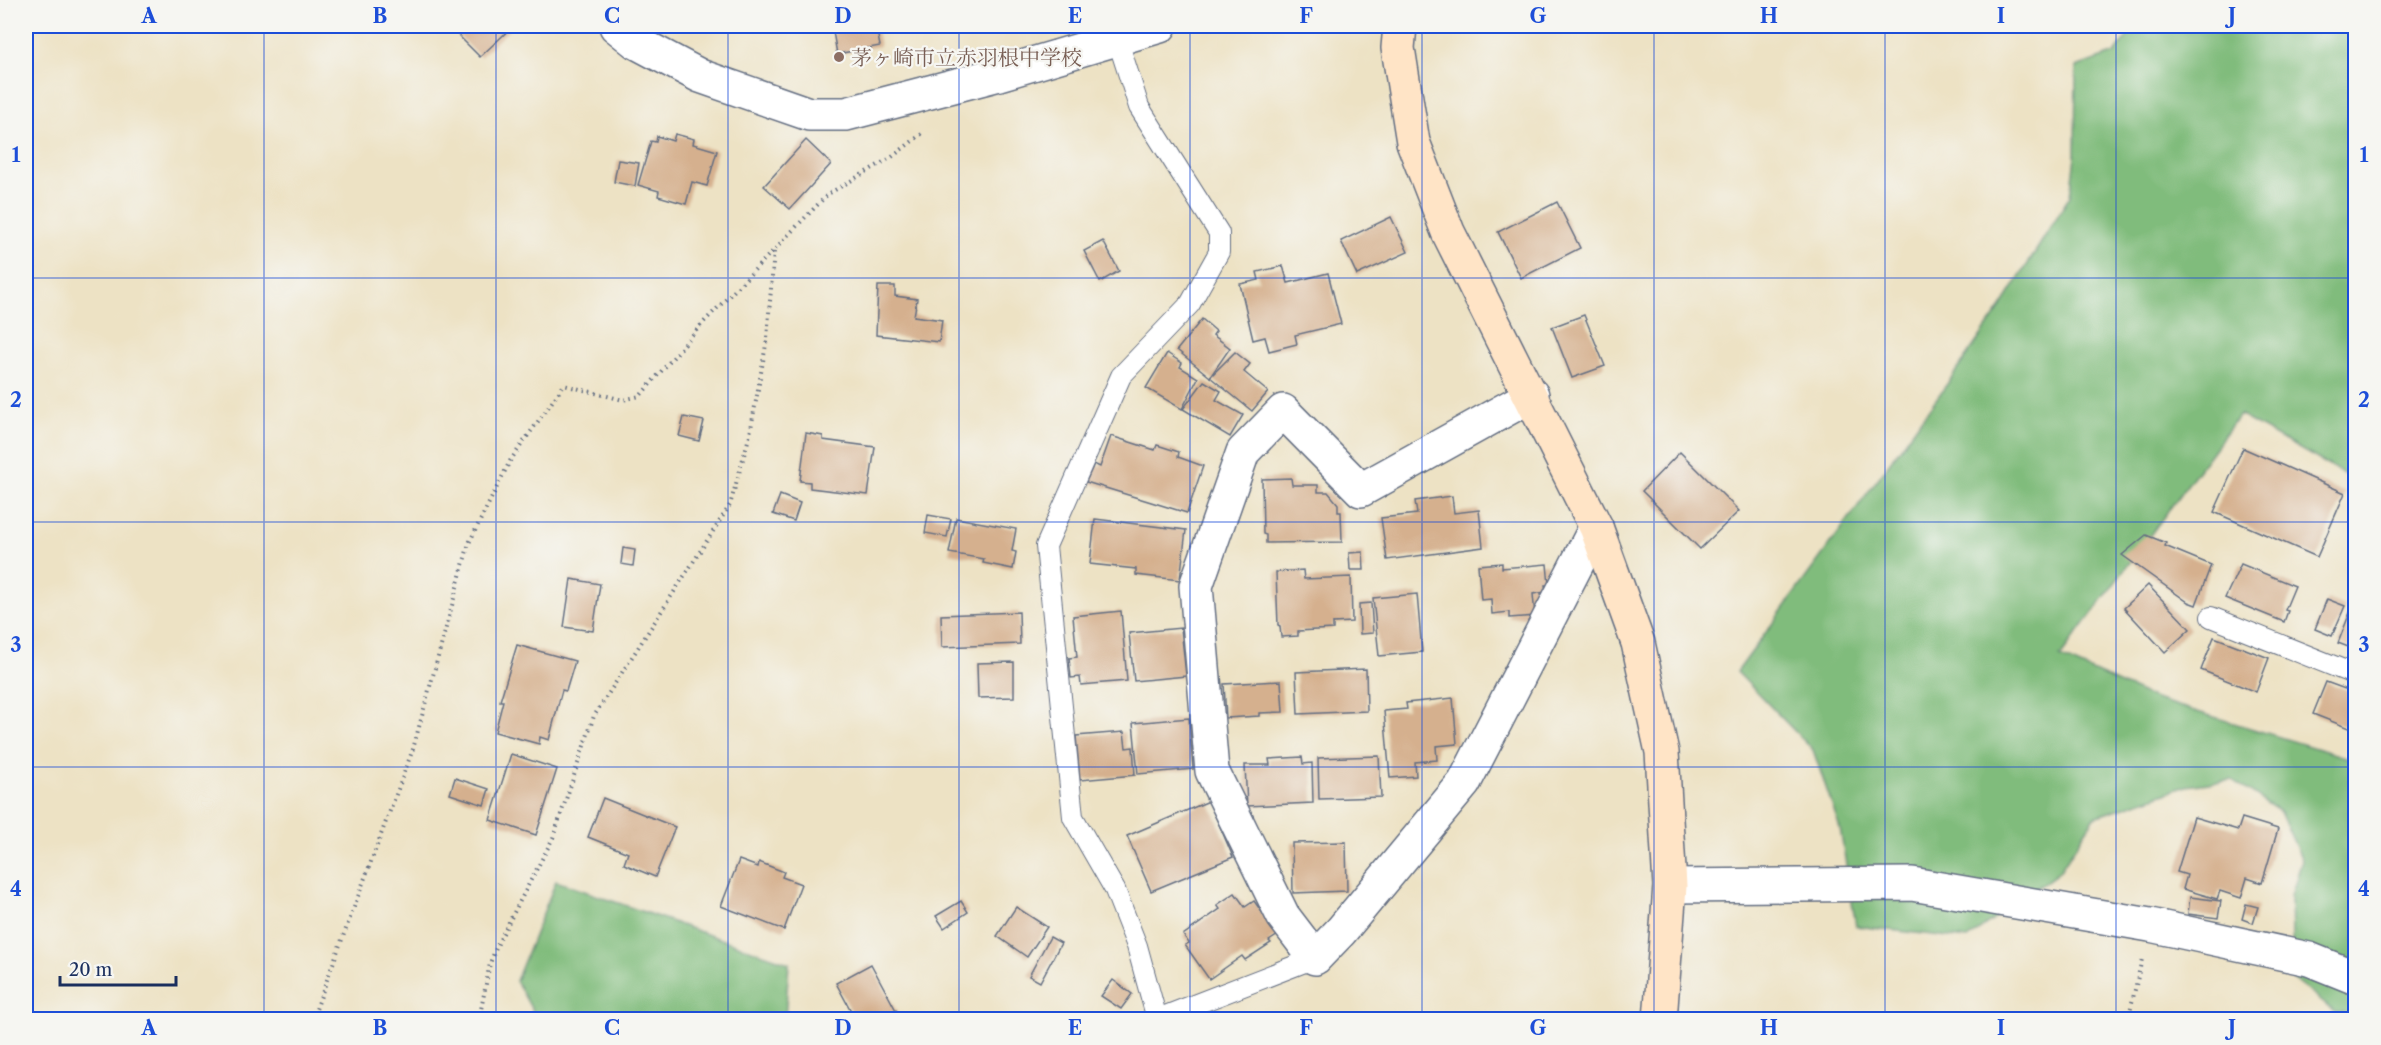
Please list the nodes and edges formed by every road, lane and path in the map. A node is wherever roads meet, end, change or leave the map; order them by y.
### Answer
1 (616, 26) edge
2 (1160, 26) edge
3 (1400, 26) edge
4 (1117, 38) junction
5 (928, 129) dead end
6 (774, 250) junction
7 (1532, 395) junction
8 (1596, 527) junction
9 (2211, 617) dead end
10 (2355, 675) edge
11 (1670, 886) junction
12 (2150, 924) junction
13 (1315, 958) junction
14 (2355, 978) edge
15 (1156, 1019) edge
16 (312, 1020) edge
17 (479, 1020) edge
18 (1660, 1020) edge
19 (2128, 1020) edge

1 - 4 street
2 - 4 street
3 - 7 street
4 - 15 lane
5 - 6 path
6 - 16 path
6 - 17 path
7 - 8 street
7 - 13 street
8 - 11 street
8 - 13 street
9 - 10 lane
11 - 12 street
11 - 18 street
12 - 14 street
12 - 19 path
13 - 15 lane

